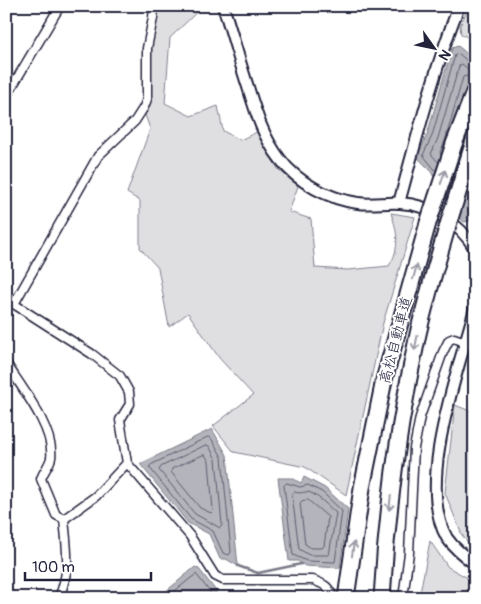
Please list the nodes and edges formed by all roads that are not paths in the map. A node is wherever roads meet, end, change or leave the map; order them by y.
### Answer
1 (60, 6) edge
2 (154, 6) edge
3 (223, 6) edge
4 (460, 6) edge
5 (475, 90) edge
6 (6, 97) edge
7 (475, 138) edge
8 (399, 202) junction
9 (475, 249) edge
10 (9, 302) edge
11 (475, 308) edge
12 (465, 342) junction
13 (6, 363) edge
14 (127, 463) junction
15 (64, 519) junction
16 (475, 564) edge
17 (59, 598) edge
18 (332, 598) edge
19 (346, 598) edge
20 (382, 598) edge
21 (403, 598) edge

1 - 6 street
2 - 10 street
3 - 8 street
4 - 8 street
19 -> 5 highway, 高松自動車道, bridge
7 -> 20 highway, 高松自動車道, bridge
8 - 9 street
10 - 14 street
11 - 12 street
12 - 16 street
12 - 21 street
13 - 15 street
14 - 15 street
14 - 18 street
15 - 17 street

